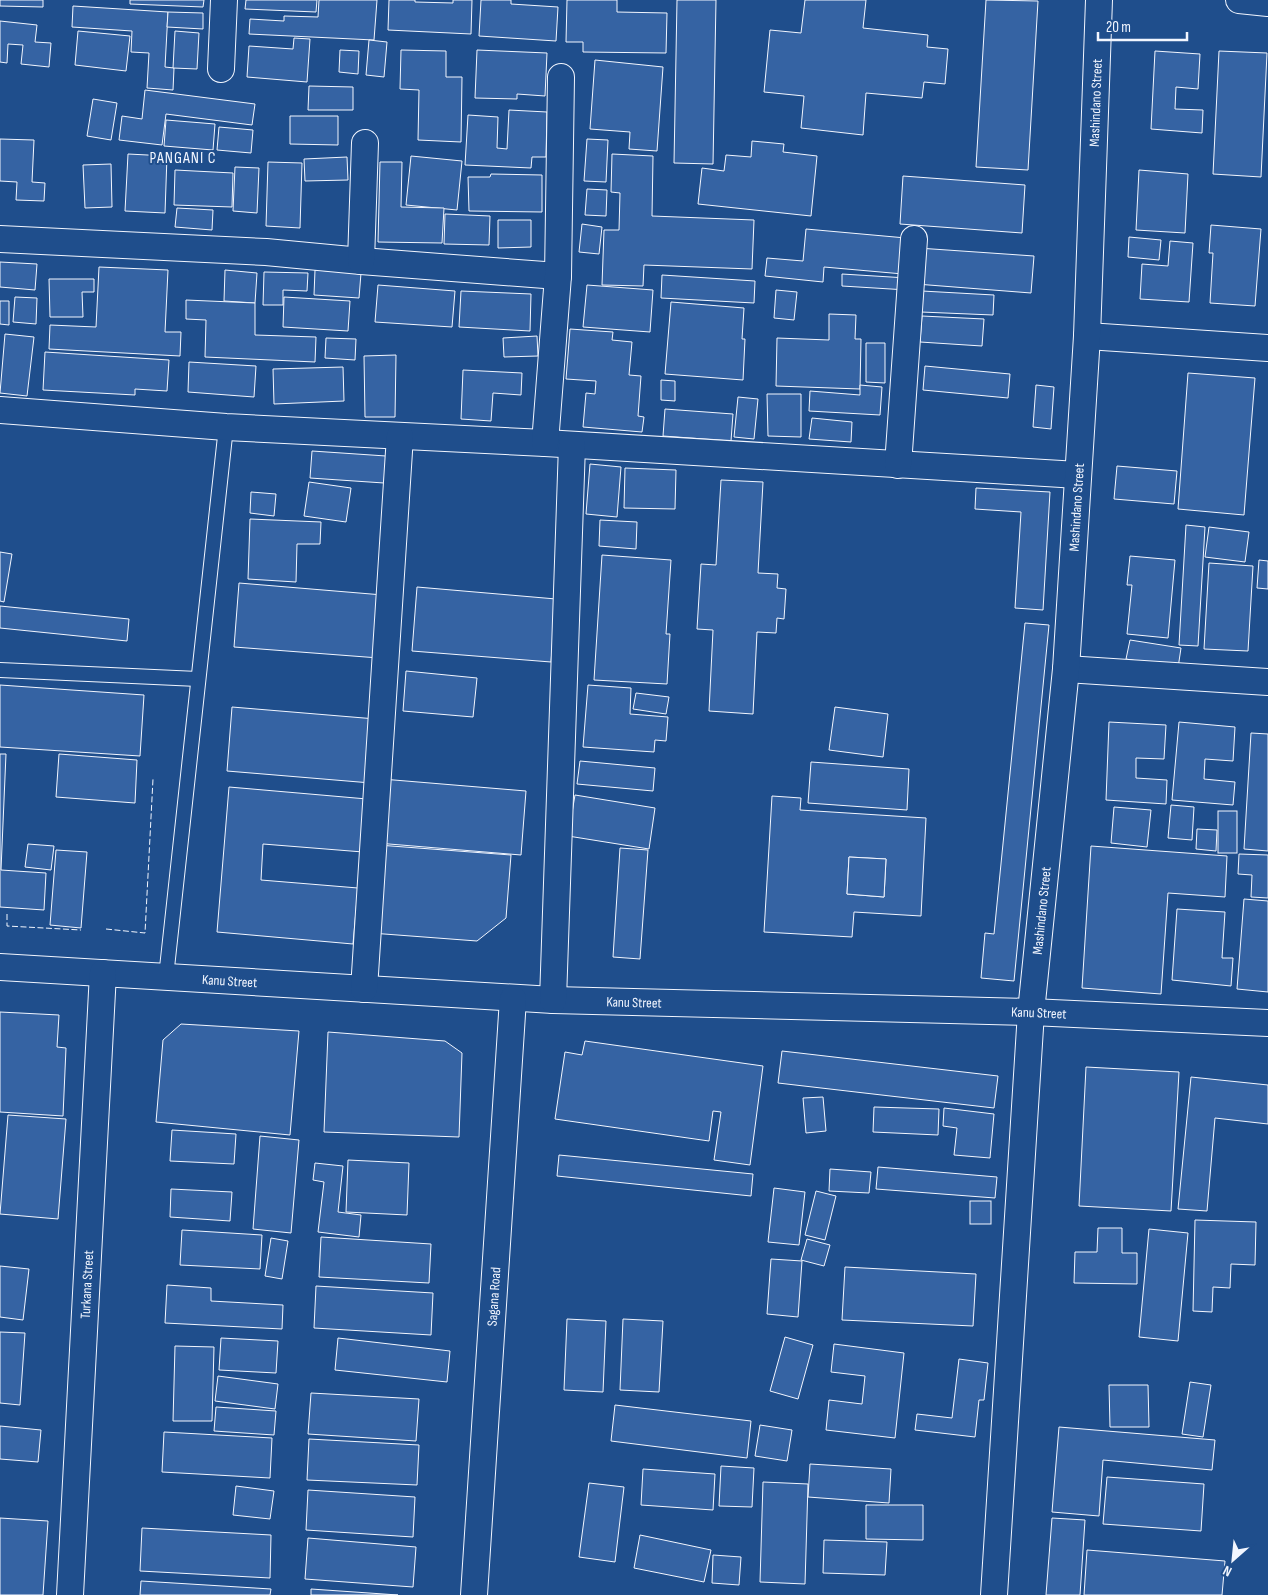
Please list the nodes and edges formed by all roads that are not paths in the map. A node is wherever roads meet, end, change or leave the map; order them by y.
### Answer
1 (224, 0) edge
2 (1098, 0) edge
3 (1240, 0) edge
4 (1268, 3) edge
5 (221, 69) dead end
6 (560, 77) dead end
7 (365, 143) dead end
8 (0, 239) edge
9 (914, 239) dead end
10 (361, 261) junction
11 (558, 276) junction
12 (1087, 336) junction
13 (1268, 348) edge
14 (0, 410) edge
15 (226, 427) junction
16 (400, 436) junction
17 (545, 443) junction
18 (572, 445) junction
19 (898, 465) junction
20 (1078, 475) junction
21 (1066, 669) junction
22 (0, 670) edge
23 (198, 679) junction
24 (1268, 682) edge
25 (0, 967) edge
26 (103, 973) junction
27 (166, 977) junction
28 (364, 989) junction
29 (512, 998) junction
30 (553, 1000) junction
31 (1030, 1012) junction
32 (1268, 1023) edge
33 (70, 1595) edge
34 (474, 1595) edge
35 (994, 1595) edge

1 - 5 street
2 - 12 street, Mashindano Street
3 - 4 street
6 - 11 street
7 - 10 street
8 - 10 street
9 - 19 street
10 - 11 street
11 - 17 street
12 - 13 street
12 - 20 street, Mashindano Street
14 - 15 street
15 - 16 street
15 - 23 lane
16 - 17 street
16 - 28 street
17 - 18 street
18 - 19 street
18 - 30 street
19 - 20 street
20 - 21 street, Mashindano Street
21 - 24 street
21 - 31 street, Mashindano Street
22 - 23 lane
23 - 27 lane
25 - 26 street, Kanu Street
26 - 27 street, Kanu Street
26 - 33 street, Turkana Street
27 - 28 street, Kanu Street
28 - 29 street, Kanu Street
29 - 30 street, Kanu Street
29 - 34 street, Sagana Road
30 - 31 street, Kanu Street
31 - 32 street, Kanu Street
31 - 35 street, Mashindano Street

